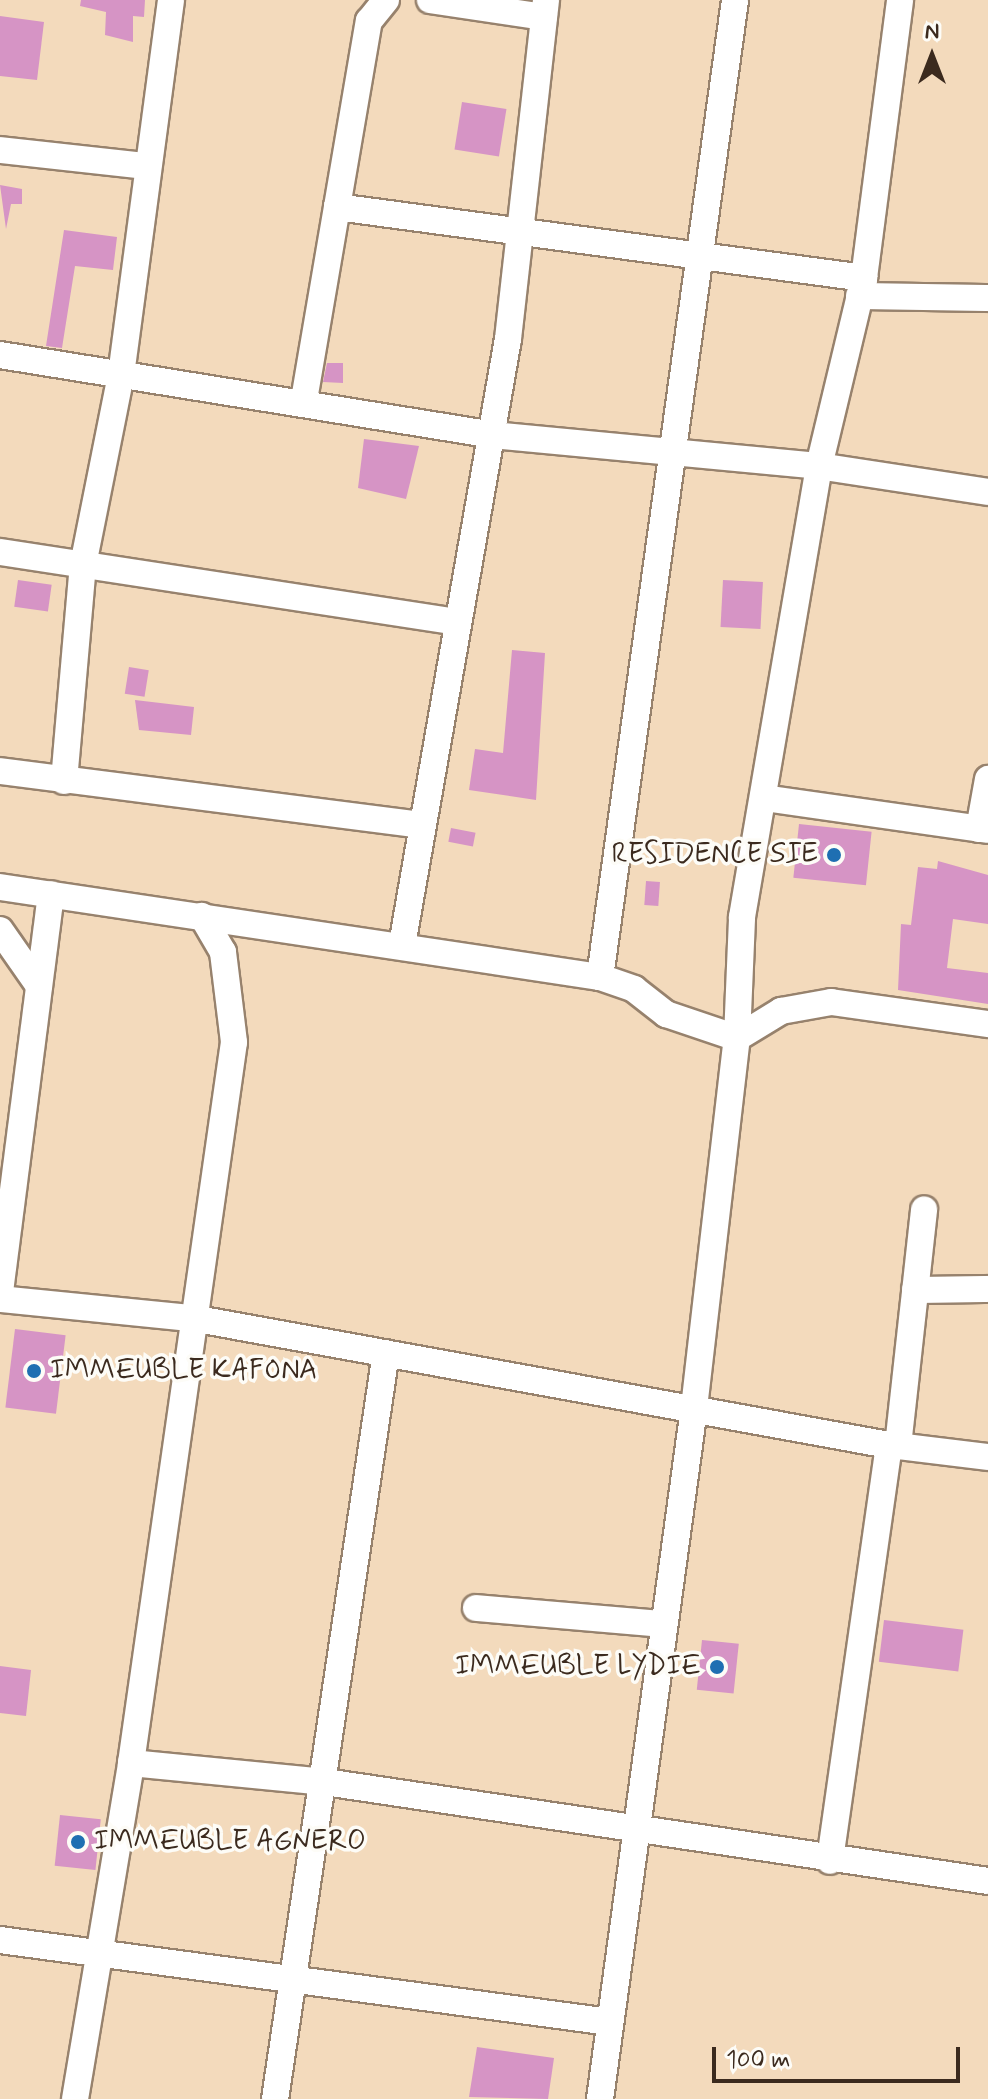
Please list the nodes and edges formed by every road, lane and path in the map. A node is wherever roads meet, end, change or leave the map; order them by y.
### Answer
1 (171, 0) edge
2 (386, 0) edge
3 (430, 0) edge
4 (735, 0) edge
5 (900, 0) edge
6 (545, 8) edge
7 (0, 150) edge
8 (145, 166) junction
9 (337, 207) junction
10 (522, 227) junction
11 (695, 253) junction
12 (862, 287) junction
13 (988, 298) edge
14 (0, 355) edge
15 (121, 375) junction
16 (304, 400) junction
17 (492, 435) junction
18 (669, 452) junction
19 (819, 466) junction
20 (988, 492) edge
21 (0, 552) edge
22 (83, 565) junction
23 (458, 622) junction
24 (0, 771) edge
25 (988, 779) edge
26 (64, 781) junction
27 (764, 798) junction
28 (422, 825) junction
29 (984, 830) edge
30 (0, 887) edge
31 (51, 894) junction
32 (202, 916) junction
33 (0, 930) edge
34 (402, 945) junction
35 (600, 977) junction
36 (39, 986) junction
37 (988, 1024) edge
38 (737, 1038) junction
39 (12, 1100) edge
40 (924, 1209) dead end
41 (988, 1289) edge
42 (915, 1290) junction
43 (0, 1292) edge
44 (0, 1299) edge
45 (192, 1318) junction
46 (386, 1353) junction
47 (694, 1408) junction
48 (893, 1446) junction
49 (988, 1457) edge
50 (476, 1608) dead end
51 (662, 1624) junction
52 (131, 1763) junction
53 (325, 1782) junction
54 (632, 1828) junction
55 (830, 1861) junction
56 (988, 1881) edge
57 (0, 1940) edge
58 (96, 1956) junction
59 (290, 1978) junction
60 (610, 2022) junction
61 (75, 2099) edge
62 (275, 2099) edge
63 (600, 2099) edge

1 - 8 street
2 - 9 street
3 - 6 street
4 - 11 street
5 - 12 street
6 - 10 street
7 - 8 street
8 - 15 street
9 - 10 street
9 - 16 street
10 - 11 street
10 - 17 street
11 - 12 street
11 - 18 street
12 - 13 street
12 - 19 street
14 - 15 street
15 - 16 street
15 - 22 street
16 - 17 street
17 - 18 street
17 - 23 street
18 - 19 street
18 - 35 street
19 - 20 street
19 - 27 street
21 - 22 street
22 - 23 street
22 - 26 street
23 - 28 street
24 - 26 street
25 - 29 street
26 - 28 street
27 - 29 street
27 - 38 street
28 - 34 street
30 - 31 street
31 - 32 street
31 - 36 street
32 - 34 street
32 - 45 street
33 - 36 street
34 - 35 street
35 - 38 street
36 - 39 street
37 - 38 street
38 - 47 street
39 - 43 street
40 - 42 street
41 - 42 street
42 - 48 street
44 - 45 street
45 - 46 street
45 - 52 street
46 - 47 street
46 - 53 street
47 - 48 street
47 - 51 street
48 - 49 street
48 - 55 street
50 - 51 street
51 - 54 street
52 - 53 street
52 - 58 street
53 - 54 street
53 - 59 street
54 - 55 street
54 - 60 street
55 - 56 street
57 - 58 street
58 - 59 street
58 - 61 street
59 - 60 street
59 - 62 street
60 - 63 street

